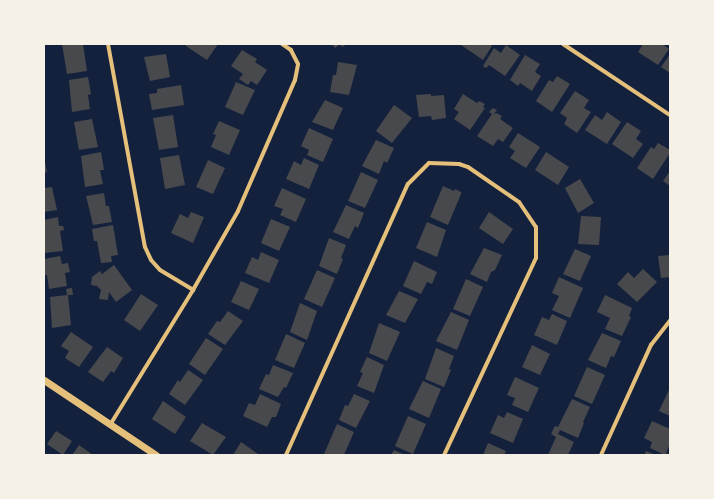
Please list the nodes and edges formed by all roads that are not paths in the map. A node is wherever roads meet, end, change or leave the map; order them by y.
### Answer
1 (108, 44) edge
2 (282, 44) edge
3 (563, 44) edge
4 (670, 115) edge
5 (193, 290) junction
6 (670, 321) edge
7 (44, 380) edge
8 (110, 425) junction
9 (156, 455) edge
10 (286, 455) edge
11 (444, 455) edge
12 (601, 455) edge

1 - 5 street
2 - 5 street
3 - 4 street
5 - 8 street
6 - 12 street
7 - 8 street
8 - 9 street
10 - 11 street

